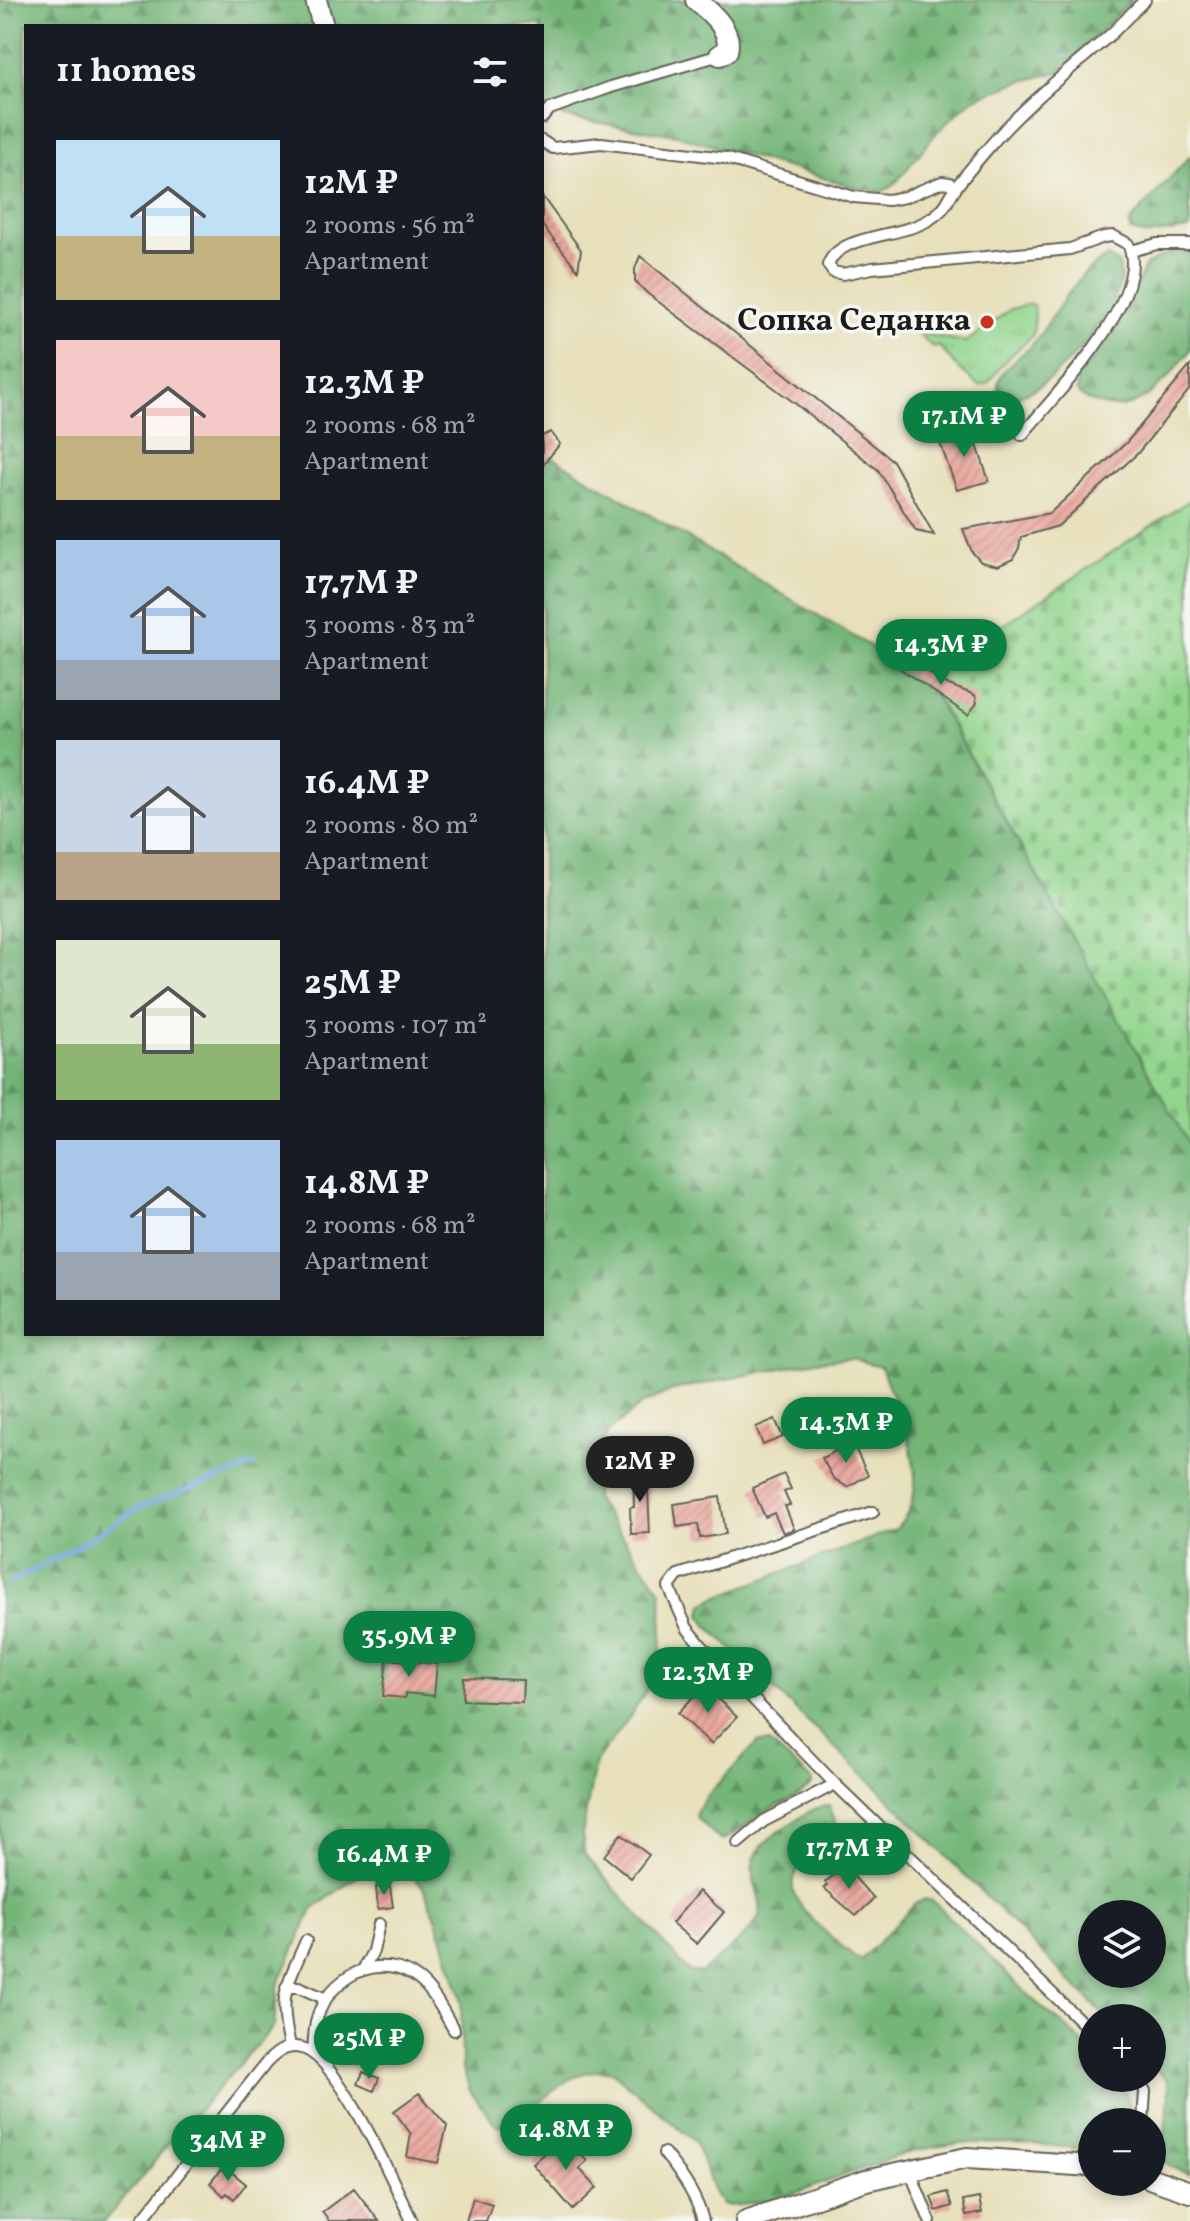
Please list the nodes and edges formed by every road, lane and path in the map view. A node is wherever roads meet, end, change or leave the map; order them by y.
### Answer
1 (316, 0) edge
2 (696, 0) edge
3 (1145, 0) edge
4 (322, 24) edge
5 (720, 55) joint
6 (544, 116) edge
7 (544, 142) edge
8 (954, 189) junction
9 (1190, 244) edge
10 (1131, 251) junction
11 (1022, 435) dead end
12 (873, 1512) dead end
13 (835, 1784) junction
14 (738, 1843) dead end
15 (379, 1924) dead end
16 (306, 1941) dead end
17 (364, 1968) junction
18 (286, 1987) junction
19 (326, 1999) junction
20 (1078, 2018) edge
21 (454, 2030) dead end
22 (290, 2046) junction
23 (313, 2054) junction
24 (664, 2153) dead end
25 (1078, 2165) edge
26 (910, 2171) junction
27 (1166, 2184) edge
28 (1190, 2192) edge
29 (141, 2221) edge
30 (412, 2221) edge
31 (703, 2221) edge
32 (746, 2221) edge
33 (930, 2221) edge

1 - 4 street
2 - 5 street
3 - 8 lane
5 - 6 lane
7 - 8 lane
8 - 10 lane
9 - 10 lane
10 - 11 lane
12 - 13 lane
13 - 14 lane
13 - 20 lane
15 - 17 lane
16 - 18 lane
17 - 19 lane
17 - 21 lane
18 - 19 lane
18 - 22 lane
19 - 23 lane
22 - 23 lane
22 - 29 lane
23 - 30 lane
24 - 31 lane
25 - 26 street
26 - 32 street
26 - 33 lane
27 - 28 street

